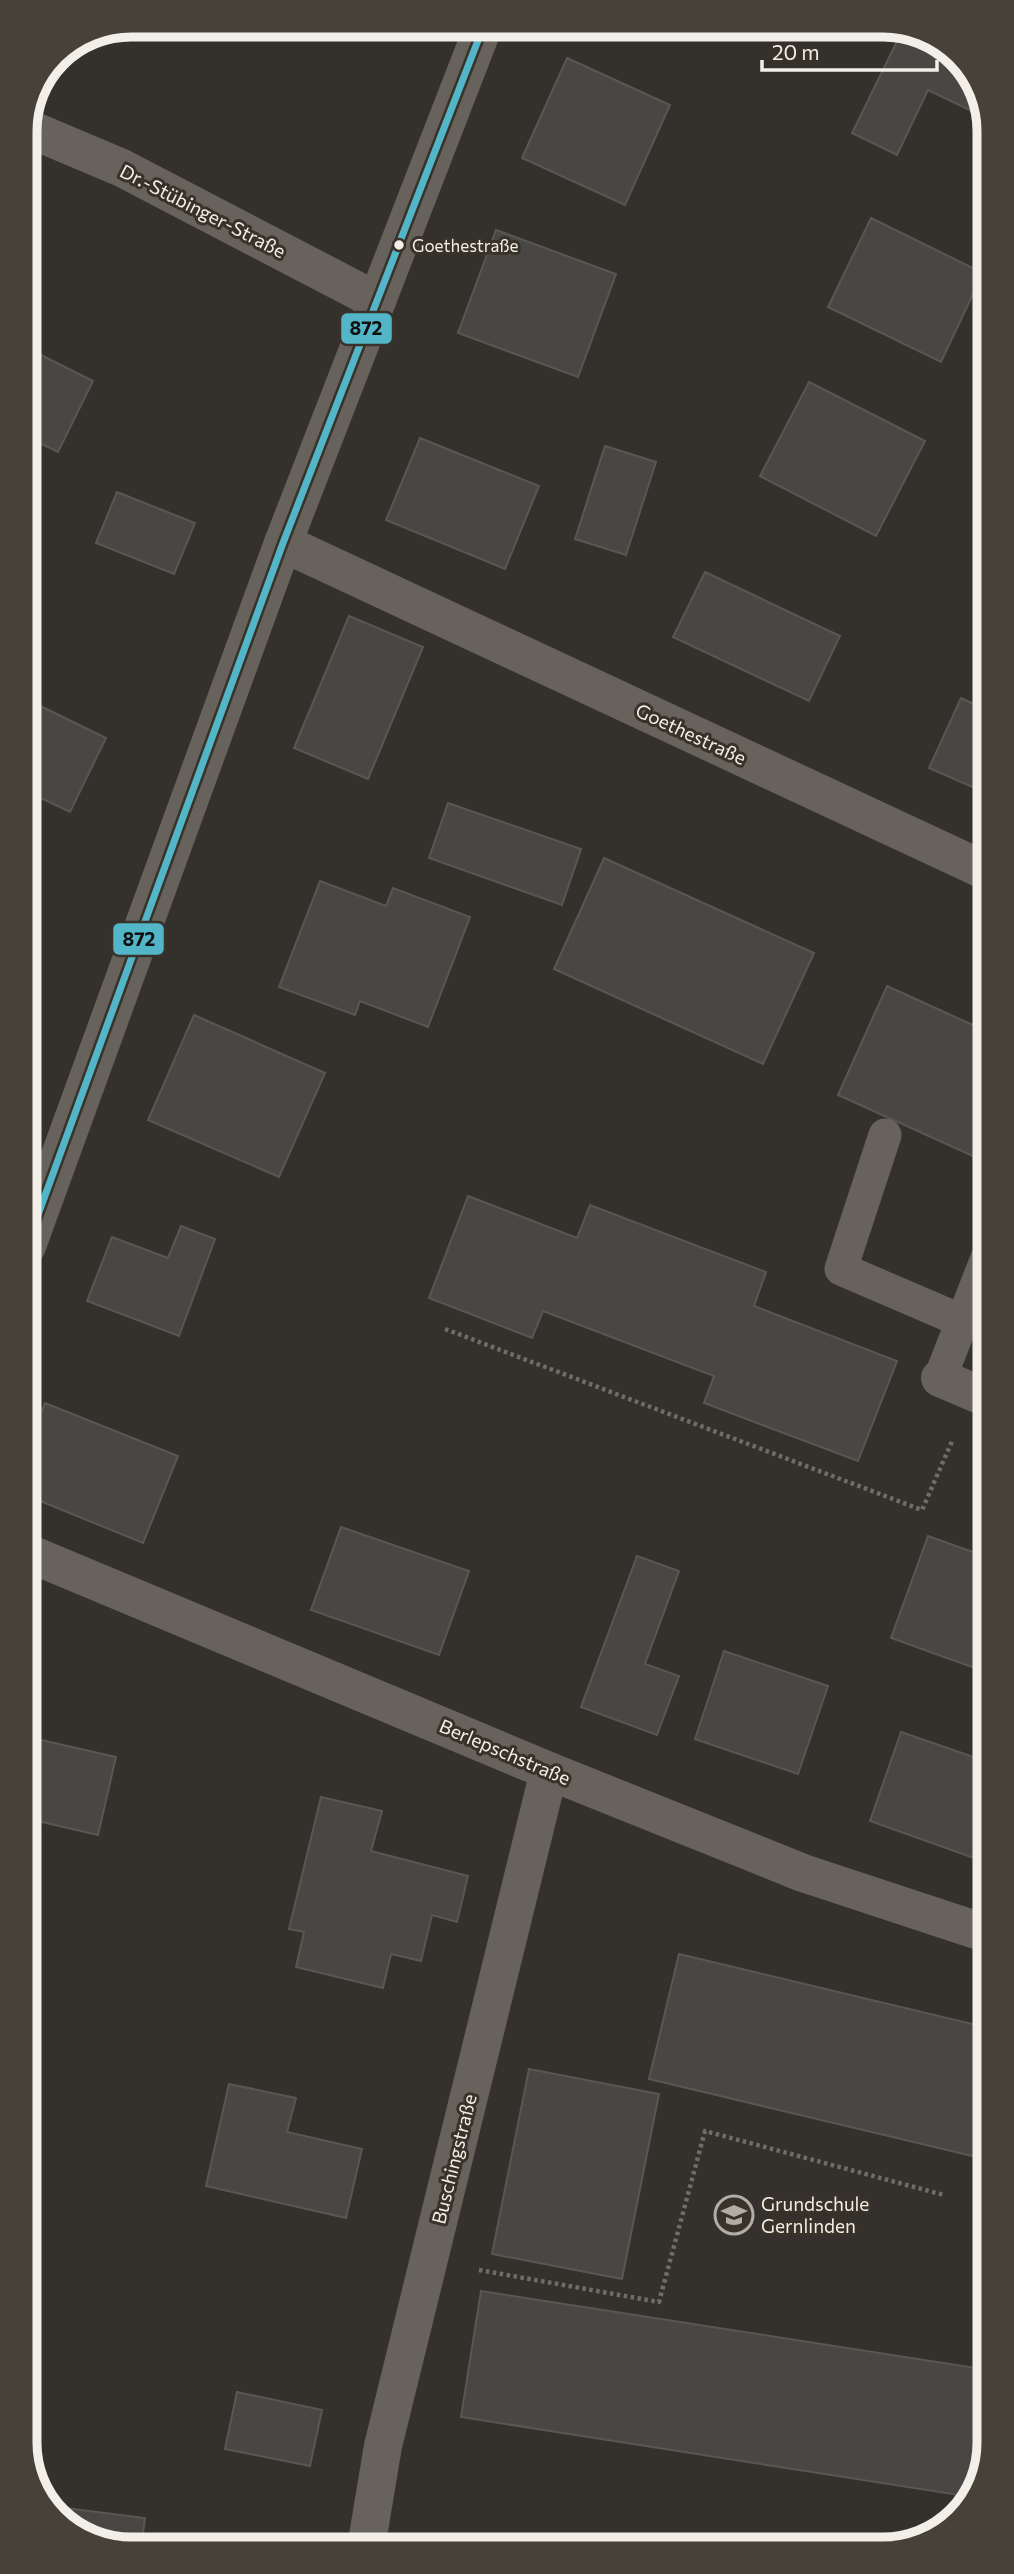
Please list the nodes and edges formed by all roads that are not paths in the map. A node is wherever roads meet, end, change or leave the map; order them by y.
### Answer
1 (479, 37) edge
2 (37, 132) edge
3 (377, 302) junction
4 (283, 543) junction
5 (977, 867) edge
6 (886, 1135) dead end
7 (37, 1218) edge
8 (977, 1283) edge
9 (962, 1321) junction
10 (967, 1390) edge
11 (37, 1557) edge
12 (549, 1771) junction
13 (977, 1930) edge
14 (368, 2537) edge

1 - 3 street
2 - 3 street, Dr.-Stübinger-Straße
3 - 4 street
4 - 5 street, Goethestraße
4 - 7 street
6 - 9 lane
8 - 9 lane
9 - 10 lane
11 - 12 street, Berlepschstraße
12 - 13 street, Berlepschstraße
12 - 14 street, Buschingstraße

